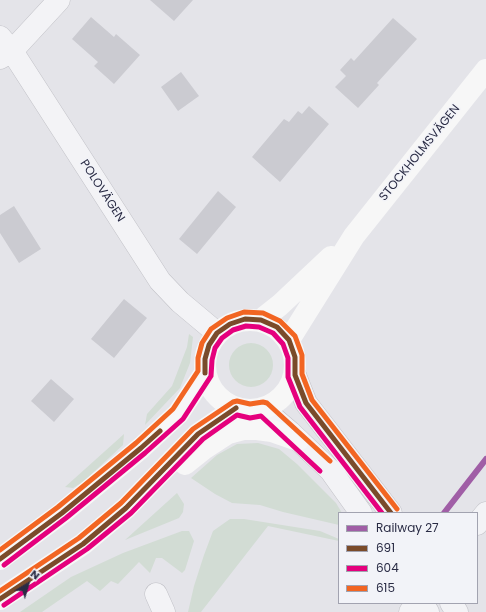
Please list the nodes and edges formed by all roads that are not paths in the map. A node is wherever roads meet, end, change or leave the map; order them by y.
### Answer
1 (59, 0) edge
2 (4, 49) edge
3 (486, 70) edge
4 (354, 236) junction
5 (261, 320) junction
6 (217, 333) junction
7 (289, 340) junction
8 (205, 372) junction
9 (295, 376) junction
10 (236, 408) junction
11 (263, 409) junction
12 (298, 440) junction
13 (126, 508) junction
14 (360, 512) edge
15 (390, 512) edge
16 (486, 513) edge
17 (478, 523) edge
18 (0, 559) edge
19 (0, 598) edge
20 (416, 604) edge
21 (410, 612) edge

1 - 2 street
2 - 6 street, POLOVÄGEN
3 - 4 main road, STOCKHOLMSVÄGEN
4 - 5 main road, STOCKHOLMSVÄGEN
4 - 7 main road, STOCKHOLMSVÄGEN
5 - 6 main road
5 - 7 main road
6 - 8 main road
7 - 9 main road
8 - 10 main road
8 - 18 main road
9 - 11 main road
9 - 15 street
10 - 11 main road
10 - 13 main road
11 - 12 street
12 - 13 main road
12 - 14 street
13 - 19 main road
16 - 17 street
20 - 21 street

